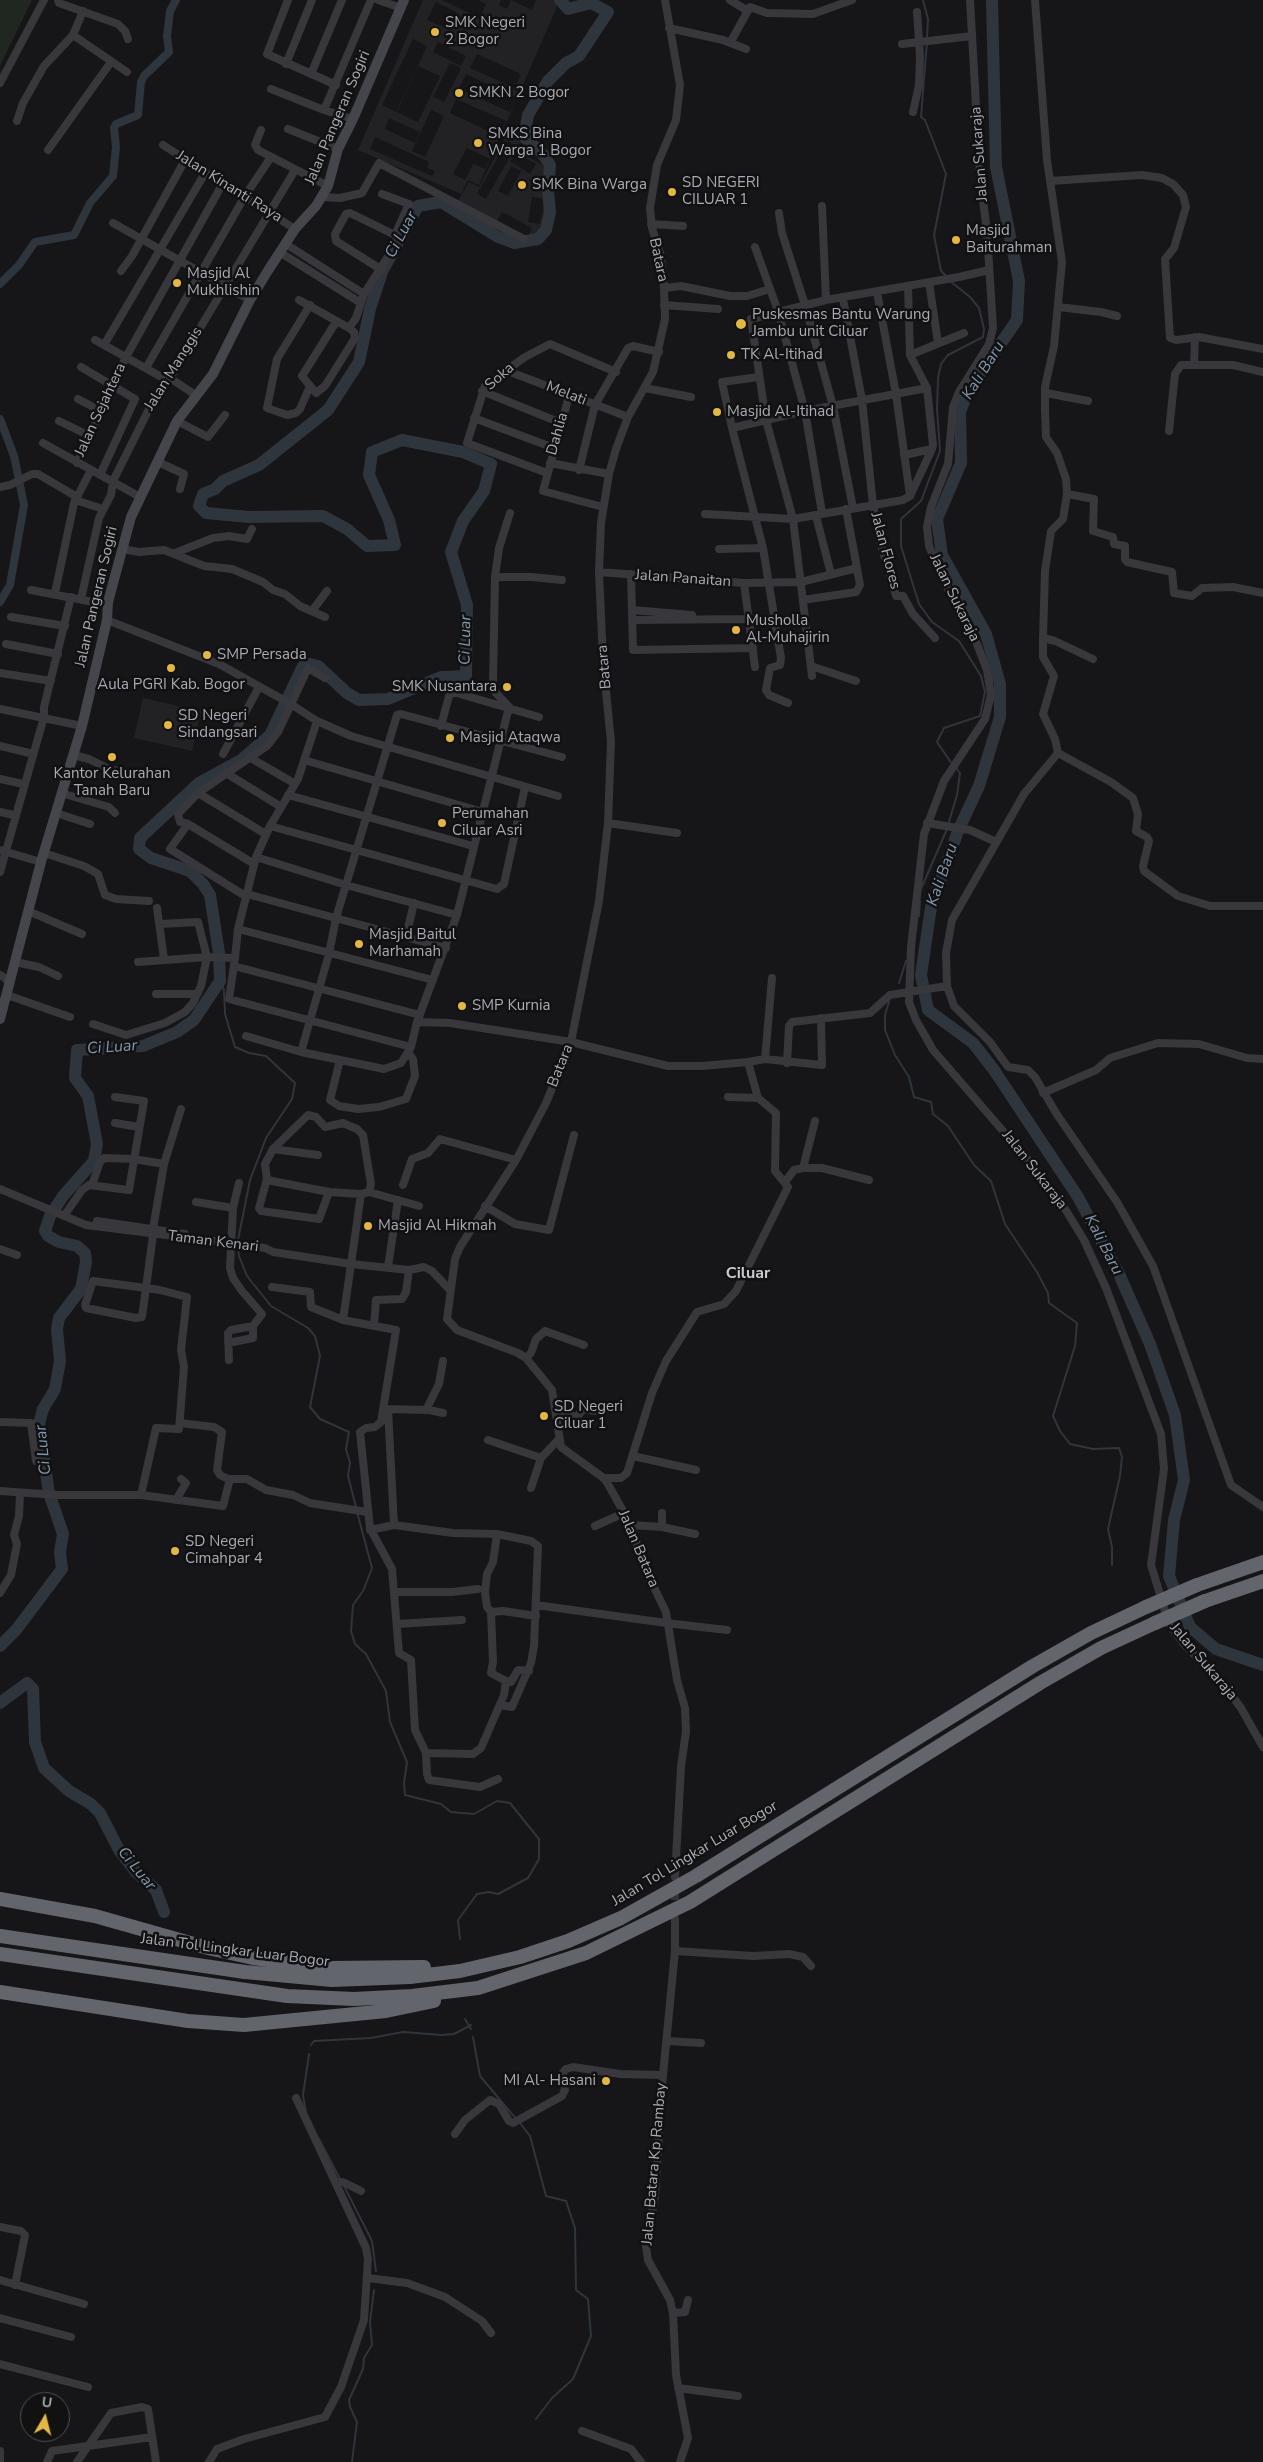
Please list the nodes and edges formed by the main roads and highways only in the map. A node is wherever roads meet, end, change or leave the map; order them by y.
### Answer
1 (1263, 1562) edge
2 (1263, 1581) edge
3 (0, 1899) edge
4 (0, 1936) edge
5 (0, 1954) edge
6 (520, 1957) junction
7 (478, 1988) junction
8 (0, 1992) edge

1 - 6 highway, Jalan Tol Lingkar Luar Bogor, bridge
2 - 7 highway, bridge
3 - 6 highway
4 - 6 highway, Jalan Tol Lingkar Luar Bogor
5 - 7 highway
7 - 8 highway

